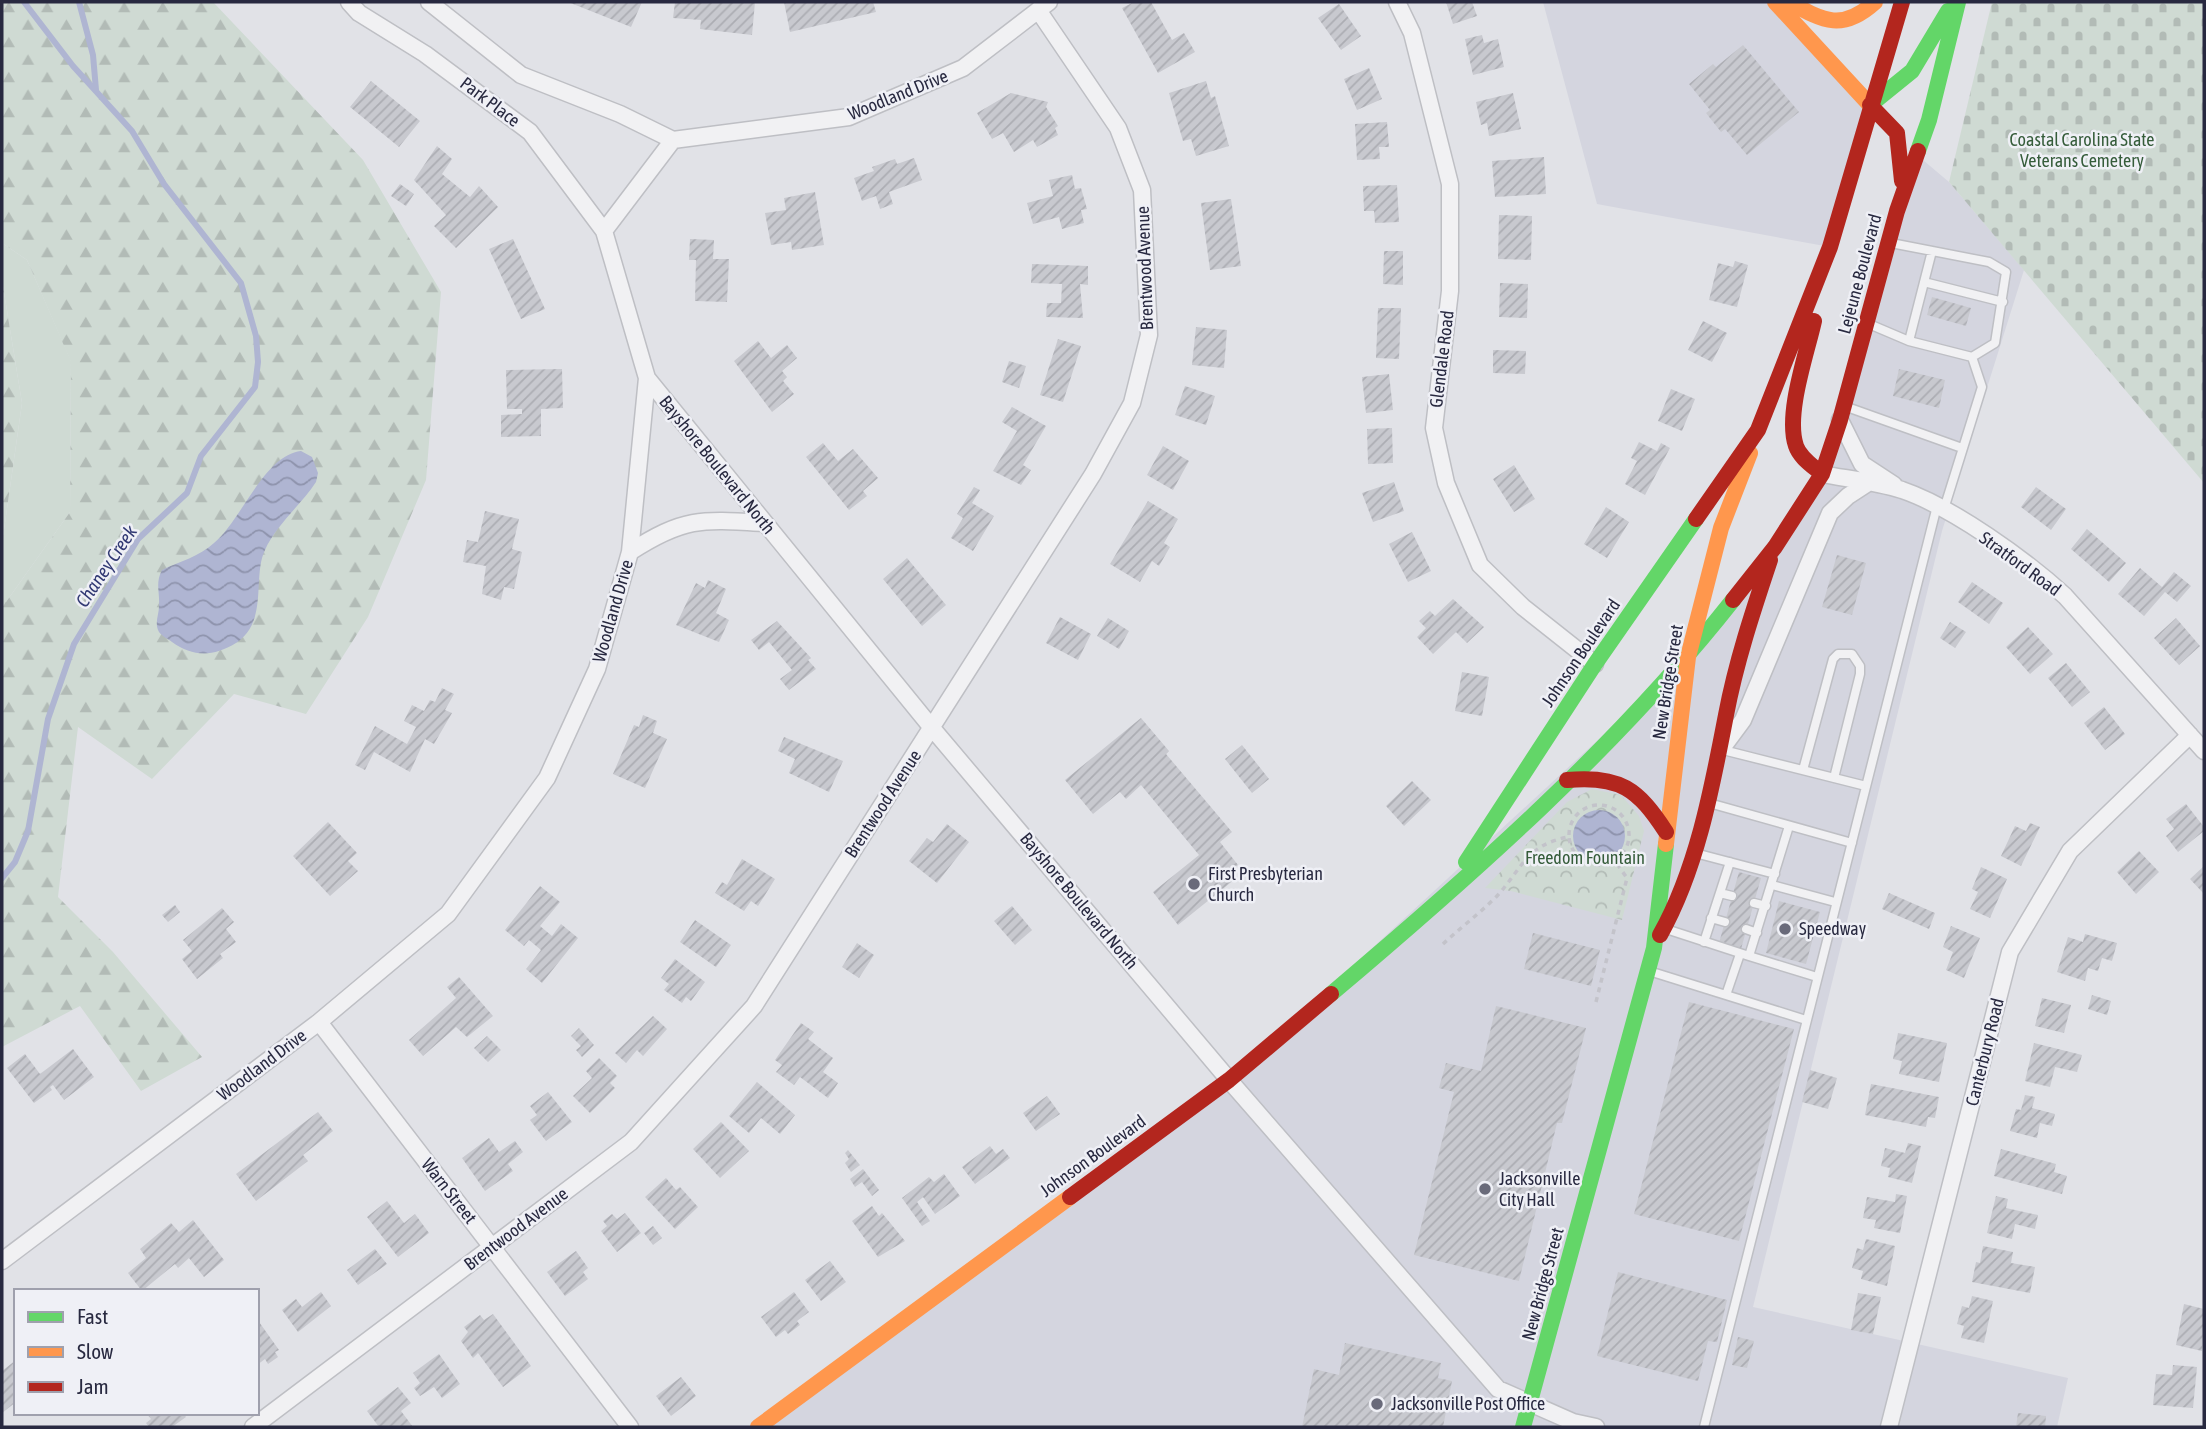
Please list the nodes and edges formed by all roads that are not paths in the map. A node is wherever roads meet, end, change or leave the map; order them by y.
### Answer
1 (349, 2) edge
2 (429, 2) edge
3 (1397, 2) edge
4 (1776, 2) edge
5 (1790, 2) edge
6 (1875, 2) edge
7 (1902, 2) edge
8 (1956, 2) edge
9 (1044, 6) edge
10 (1870, 105) junction
11 (673, 140) junction
12 (1897, 211) junction
13 (604, 231) junction
14 (1888, 242) junction
15 (1830, 247) junction
16 (1932, 251) junction
17 (1924, 282) junction
18 (2003, 302) junction
19 (1866, 323) junction
20 (1909, 341) junction
21 (1972, 356) junction
22 (647, 378) junction
23 (1842, 413) junction
24 (1758, 430) junction
25 (1962, 448) junction
26 (1822, 474) junction
27 (1868, 483) junction
28 (1902, 490) junction
29 (1941, 507) junction
30 (764, 523) junction
31 (1775, 547) junction
32 (630, 552) junction
33 (1688, 656) junction
34 (1595, 664) junction
35 (932, 728) junction
36 (2190, 734) junction
37 (1721, 749) junction
38 (2204, 751) edge
39 (1803, 770) junction
40 (1834, 778) junction
41 (1567, 780) junction
42 (1866, 786) junction
43 (1707, 802) junction
44 (1790, 825) junction
45 (1666, 832) junction
46 (1852, 843) junction
47 (1692, 852) junction
48 (1730, 862) junction
49 (1775, 874) junction
50 (1772, 885) junction
51 (1720, 892) junction
52 (1732, 896) dead end
53 (1440, 902) junction
54 (1754, 902) dead end
55 (1835, 902) junction
56 (1766, 906) junction
57 (1711, 918) junction
58 (1725, 922) dead end
59 (1664, 928) junction
60 (1746, 929) dead end
61 (1757, 933) junction
62 (1704, 942) junction
63 (1654, 948) junction
64 (1744, 955) junction
65 (1648, 971) junction
66 (1817, 977) junction
67 (1726, 995) junction
68 (1806, 1020) junction
69 (319, 1022) junction
70 (1229, 1080) junction
71 (492, 1247) junction
72 (2, 1261) edge
73 (1530, 1404) junction
74 (253, 1427) edge
75 (630, 1427) edge
76 (758, 1427) edge
77 (1523, 1427) edge
78 (1596, 1427) edge
79 (1704, 1427) edge
80 (1889, 1427) edge

1 - 13 street, Park Place
2 - 11 street
3 - 34 street, Glendale Road
4 - 10 main road
5 - 6 main road
7 - 10 main road, Lejeune Boulevard
8 - 10 main road
8 - 12 main road, Lejeune Boulevard
9 - 11 street, Woodland Drive
9 - 35 street, Brentwood Avenue
10 - 12 main road
10 - 15 main road, Lejeune Boulevard
11 - 13 street
12 - 14 main road, Lejeune Boulevard
13 - 22 street, Woodland Drive
14 - 16 lane
14 - 19 main road, Lejeune Boulevard
15 - 24 main road, Lejeune Boulevard
15 - 26 main road
16 - 17 lane
16 - 18 lane
17 - 18 lane
17 - 20 lane
18 - 21 lane
19 - 20 lane
19 - 23 main road, Lejeune Boulevard
20 - 21 lane
21 - 25 lane
22 - 30 street, Bayshore Boulevard North
22 - 32 street, Woodland Drive
23 - 25 lane
23 - 26 main road, Lejeune Boulevard
23 - 28 street
24 - 33 main road, New Bridge Street
24 - 34 main road, Johnson Boulevard
25 - 29 lane
26 - 27 street, Stratford Road
26 - 31 main road, Lejeune Boulevard
27 - 28 street, Stratford Road
27 - 37 street, New Bridge Street
28 - 29 street, Stratford Road
29 - 36 street, Stratford Road
29 - 42 lane
30 - 32 street
30 - 35 street, Bayshore Boulevard North
31 - 33 main road, Johnson Boulevard
31 - 37 main road, New Bridge Street
32 - 69 street, Woodland Drive
33 - 41 main road, Johnson Boulevard
33 - 45 main road, New Bridge Street
34 - 53 main road, Johnson Boulevard
35 - 70 street, Bayshore Boulevard North
35 - 71 street, Brentwood Avenue
36 - 38 street, Stratford Road
36 - 80 street, Canterbury Road
37 - 39 lane
37 - 43 main road, New Bridge Street
39 - 40 lane
39 - 40 lane
40 - 42 lane
41 - 45 main road
41 - 53 main road, Johnson Boulevard
42 - 46 lane
43 - 44 lane
43 - 47 main road, New Bridge Street
44 - 46 lane
44 - 49 lane
45 - 63 main road, New Bridge Street
46 - 55 lane
47 - 48 lane
47 - 59 main road, New Bridge Street
48 - 49 lane
48 - 51 lane
49 - 50 lane
50 - 55 lane
50 - 56 lane
51 - 52 lane
51 - 57 lane
53 - 70 main road, Johnson Boulevard
54 - 56 lane
55 - 66 lane
56 - 61 lane
57 - 58 lane
57 - 62 lane
59 - 62 lane
59 - 63 main road, New Bridge Street
60 - 61 lane
61 - 64 lane
62 - 64 lane
63 - 65 main road, New Bridge Street
64 - 66 lane
64 - 67 lane
65 - 67 lane
65 - 73 main road, New Bridge Street
66 - 68 lane
67 - 68 lane
68 - 79 lane
69 - 71 street, Warn Street
69 - 72 street, Woodland Drive
70 - 73 street, Bayshore Boulevard North
70 - 76 main road, Johnson Boulevard
71 - 74 street, Brentwood Avenue
71 - 75 street, Warn Street
73 - 77 main road, New Bridge Street
73 - 78 street, Bayshore Boulevard North

